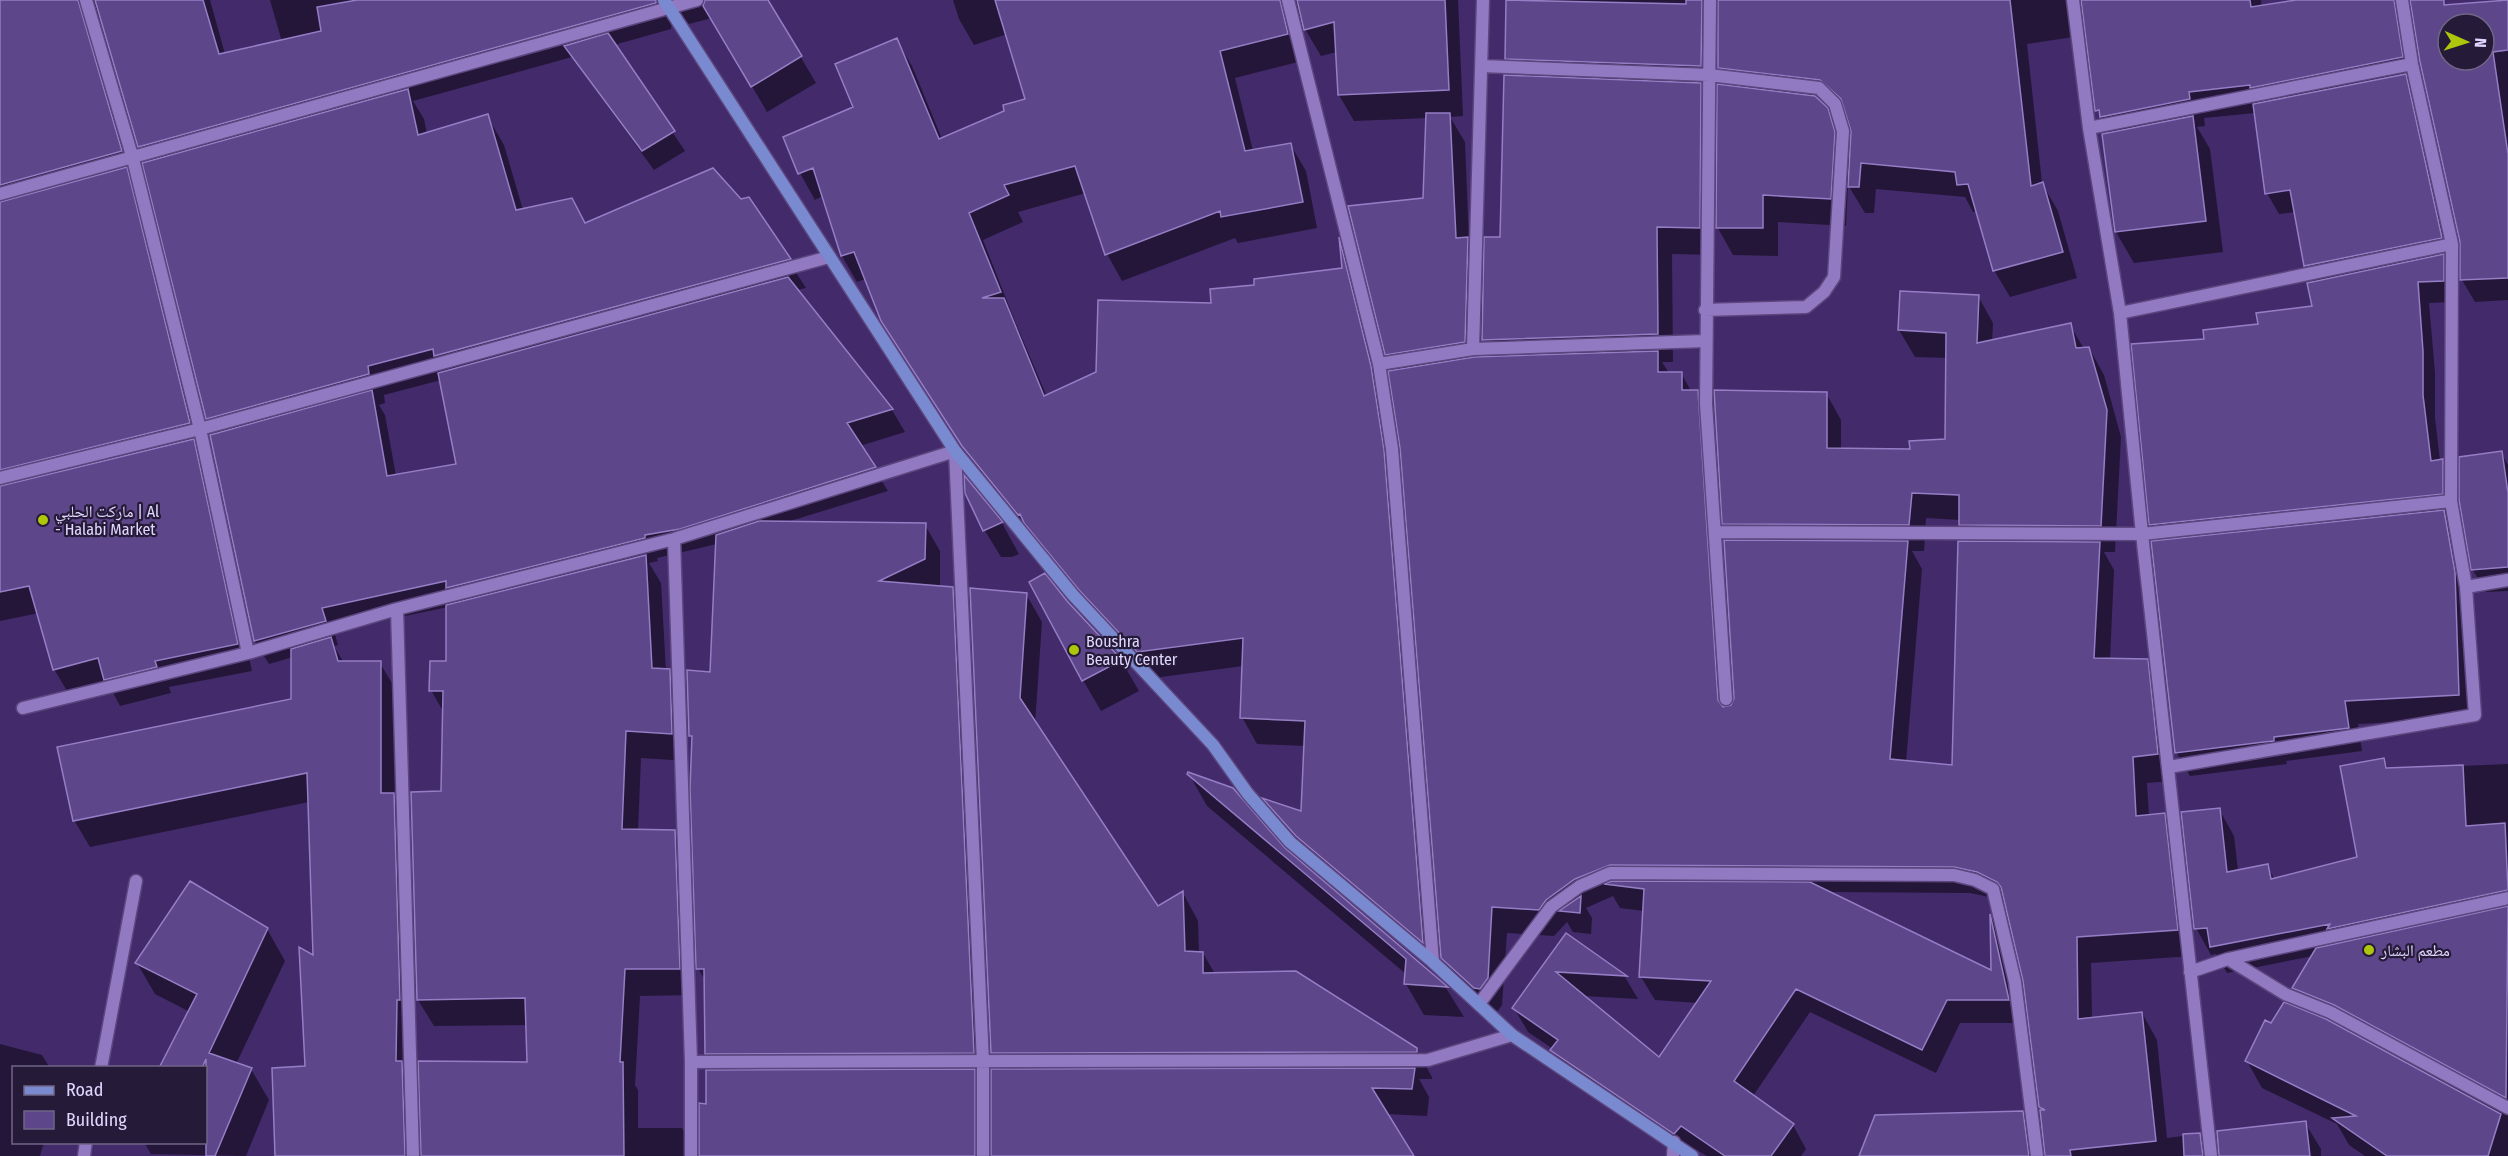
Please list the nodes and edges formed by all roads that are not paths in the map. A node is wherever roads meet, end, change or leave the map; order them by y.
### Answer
1 (86, 0) edge
2 (697, 0) edge
3 (1288, 0) edge
4 (1483, 0) edge
5 (1710, 0) edge
6 (2073, 0) edge
7 (2402, 0) edge
8 (667, 4) edge
9 (2412, 64) junction
10 (1481, 66) junction
11 (1709, 75) junction
12 (2089, 128) junction
13 (133, 159) junction
14 (0, 194) edge
15 (2452, 244) junction
16 (829, 257) junction
17 (1705, 310) junction
18 (2120, 313) junction
19 (1705, 341) junction
20 (1473, 350) junction
21 (1379, 364) junction
22 (200, 429) junction
23 (955, 451) junction
24 (0, 478) edge
25 (2451, 501) junction
26 (1714, 532) junction
27 (2142, 534) junction
28 (674, 539) junction
29 (2508, 580) edge
30 (2466, 587) junction
31 (397, 609) junction
32 (248, 653) junction
33 (1726, 699) dead end
34 (23, 708) dead end
35 (2169, 767) junction
36 (136, 881) dead end
37 (2508, 898) edge
38 (2228, 959) junction
39 (1433, 962) junction
40 (2190, 972) junction
41 (1479, 1004) junction
42 (1512, 1035) junction
43 (691, 1062) junction
44 (983, 1062) junction
45 (101, 1066) edge
46 (2508, 1108) edge
47 (1674, 1142) junction
48 (413, 1156) edge
49 (691, 1156) edge
50 (983, 1156) edge
51 (1673, 1156) edge
52 (1692, 1156) edge
53 (2037, 1156) edge
54 (2211, 1156) edge

1 - 13 street
2 - 8 street
3 - 21 street
4 - 10 street
5 - 11 street
6 - 12 street
7 - 9 street
8 - 13 street
8 - 16 street
9 - 12 street
9 - 15 street
10 - 11 street
10 - 20 street
11 - 17 street
11 - 17 street
12 - 18 street
13 - 14 street
13 - 22 street
15 - 18 street
15 - 25 street
16 - 22 street
16 - 23 street
17 - 19 street
18 - 27 street
19 - 20 street
19 - 26 street
20 - 21 street
21 - 39 street
22 - 24 street
22 - 32 street
23 - 28 street
23 - 39 street
23 - 44 street
25 - 27 street
25 - 30 street
26 - 27 street
26 - 33 street
27 - 35 street
28 - 31 street
28 - 43 street
29 - 30 street
30 - 35 street
31 - 32 street
31 - 48 street
32 - 34 street
35 - 40 street
36 - 45 street
37 - 38 street
38 - 40 street
38 - 46 street
39 - 41 street
40 - 54 street
41 - 42 street
41 - 53 street
42 - 44 street
42 - 47 street
43 - 44 street
43 - 49 street
44 - 50 street
47 - 51 street
47 - 52 street

